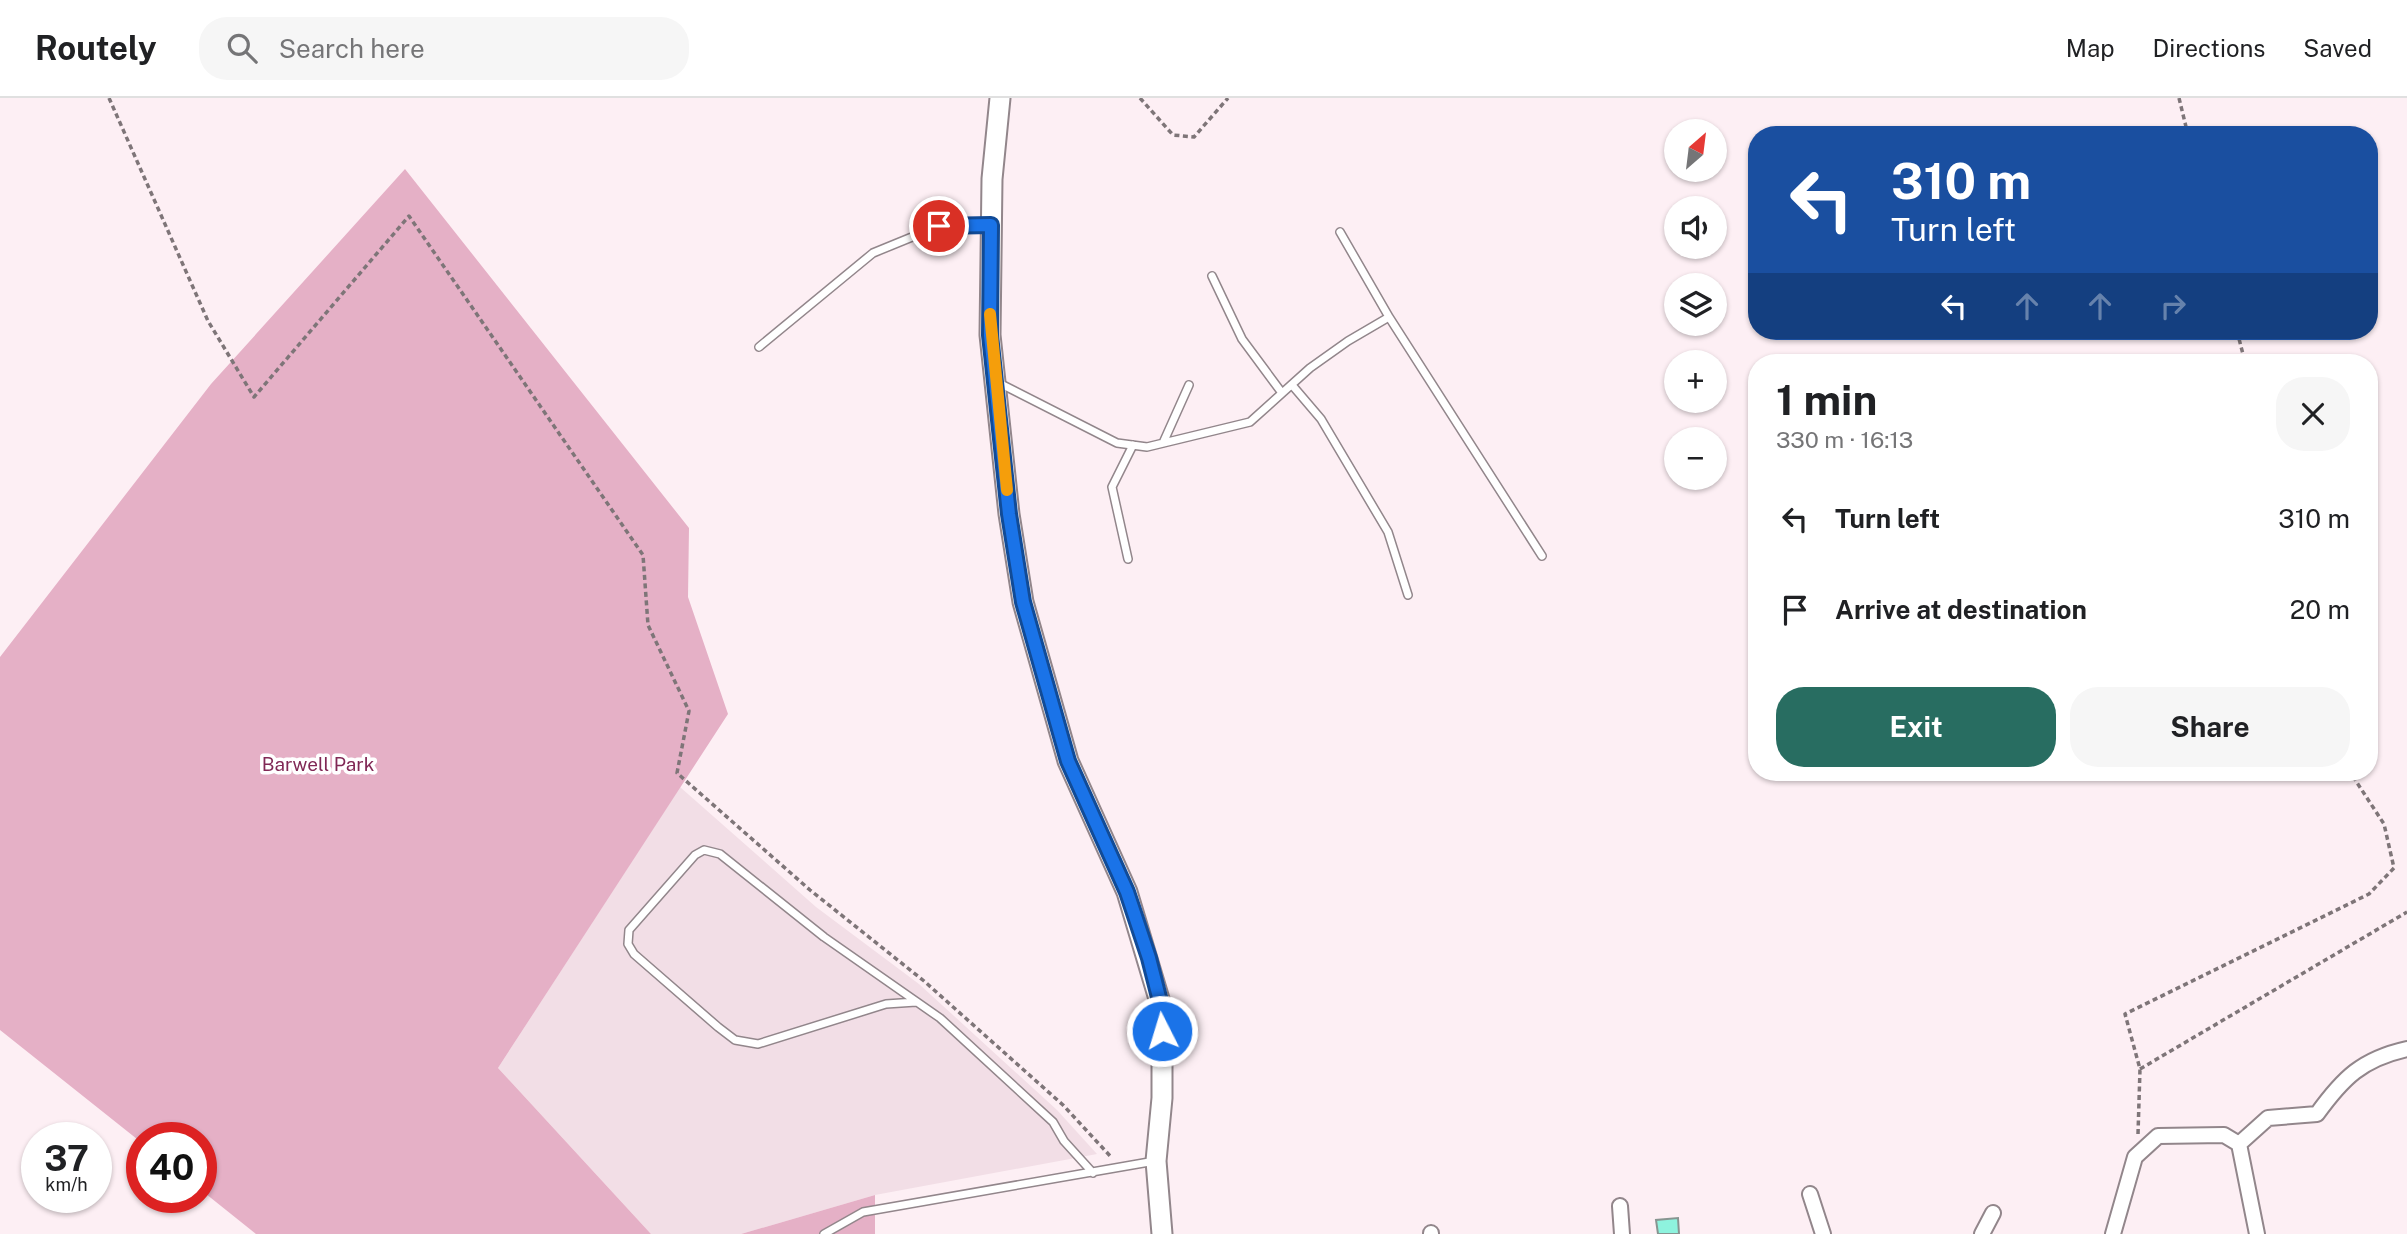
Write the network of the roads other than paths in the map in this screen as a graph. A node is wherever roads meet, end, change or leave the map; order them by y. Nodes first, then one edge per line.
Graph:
1 (1000, 98) edge
2 (991, 225) junction
3 (1340, 232) dead end
4 (1212, 276) dead end
5 (1389, 317) junction
6 (759, 347) dead end
7 (996, 382) junction
8 (1189, 385) dead end
9 (1292, 385) junction
10 (1282, 394) junction
11 (1163, 443) junction
12 (1133, 445) junction
13 (1542, 556) dead end
14 (1128, 559) dead end
15 (1408, 595) dead end
16 (916, 1002) junction
17 (2407, 1049) edge
18 (2239, 1144) junction
19 (1156, 1160) junction
20 (1093, 1173) junction
21 (1810, 1194) dead end
22 (1620, 1206) dead end
23 (1993, 1213) dead end
24 (824, 1234) edge
25 (1162, 1234) edge
26 (1622, 1234) edge
27 (1823, 1234) edge
28 (1982, 1234) edge
29 (2113, 1234) edge
30 (2257, 1234) edge

1 - 2 street
2 - 6 lane
2 - 7 street
3 - 5 lane
4 - 10 lane
5 - 9 lane
5 - 13 lane
7 - 12 lane
7 - 19 street
8 - 11 lane
9 - 10 lane
9 - 15 lane
10 - 11 lane
11 - 12 lane
12 - 14 lane
16 - 16 lane
16 - 20 lane
17 - 18 street
18 - 29 street
18 - 30 street
19 - 20 lane
19 - 25 street
20 - 24 lane
21 - 27 street
22 - 26 street
23 - 28 street

